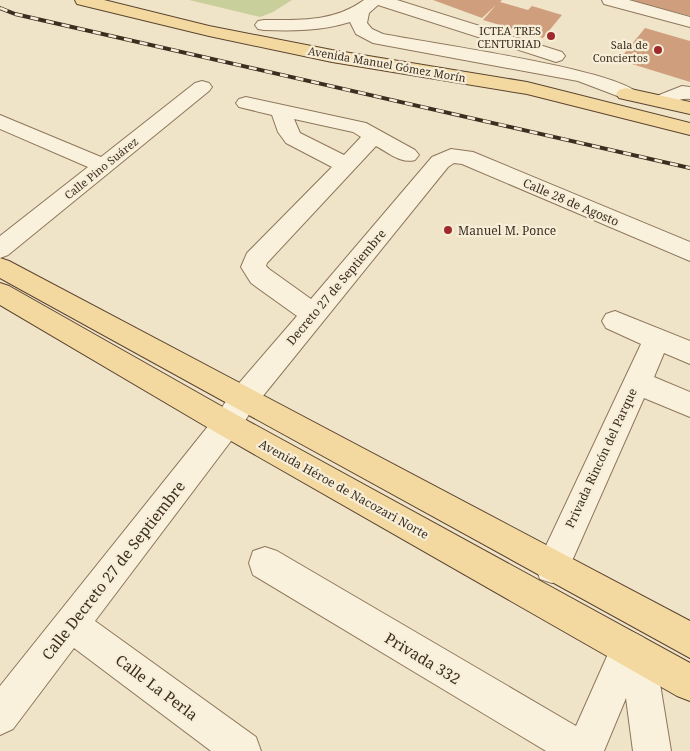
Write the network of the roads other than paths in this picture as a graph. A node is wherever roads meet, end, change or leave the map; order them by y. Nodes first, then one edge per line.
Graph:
1 (83, 0) edge
2 (155, 0) edge
3 (374, 0) edge
4 (380, 0) edge
5 (610, 0) edge
6 (173, 4) dead end
7 (414, 11) junction
8 (360, 13) junction
9 (237, 19) dead end
10 (448, 22) junction
11 (690, 22) edge
12 (264, 25) junction
13 (202, 87) dead end
14 (690, 93) edge
15 (628, 94) junction
16 (655, 100) junction
17 (246, 103) dead end
18 (690, 108) edge
19 (281, 110) junction
20 (0, 121) edge
21 (690, 129) edge
22 (375, 135) junction
23 (408, 155) dead end
24 (451, 156) joint
25 (346, 165) junction
26 (103, 166) junction
27 (686, 243) edge
28 (0, 249) edge
29 (0, 267) edge
30 (0, 293) edge
31 (313, 314) junction
32 (616, 321) dead end
33 (656, 339) junction
34 (690, 353) edge
35 (637, 382) junction
36 (690, 405) edge
37 (236, 411) junction
38 (265, 563) dead end
39 (552, 566) junction
40 (71, 624) junction
41 (690, 640) edge
42 (632, 651) junction
43 (690, 683) edge
44 (0, 716) edge
45 (242, 751) edge
46 (584, 751) edge
47 (652, 751) edge

1 - 21 main road, Avenida Manuel Gómez Morín
2 - 6 main road
3 - 8 street
4 - 7 street
5 - 11 street
7 - 10 street
7 - 10 street
8 - 12 street
8 - 15 street
9 - 12 main road, Avenida Manuel Gómez Morín
10 - 16 street
12 - 15 main road, Avenida Manuel Gómez Morín
13 - 26 street, Calle Pino Suárez
14 - 16 street
15 - 16 main road, Avenida Manuel Gómez Morín
16 - 18 main road, Avenida Manuel Gómez Morín
17 - 19 street
19 - 22 street
19 - 25 street
20 - 26 street
22 - 23 street
22 - 25 street
24 - 27 street, Calle 28 de Agosto
24 - 31 street, Decreto 27 de Septiembre
25 - 31 street
26 - 28 street, Calle Pino Suárez
29 - 37 main road, Avenida Héroe de Nacozari Norte
30 - 37 main road, Avenida Héroe de Nacozari Norte
31 - 37 street, Decreto 27 de Septiembre
32 - 33 street
33 - 34 street
33 - 35 street, Privada Rincón del Parque
35 - 36 street, Privada Rincón del Parque
35 - 39 street, Privada Rincón del Parque
37 - 39 main road, Avenida Héroe de Nacozari Norte
37 - 40 street, Calle Decreto 27 de Septiembre
37 - 42 main road, Avenida Héroe de Nacozari Norte
38 - 46 street, Privada 332
39 - 41 main road, Avenida Héroe de Nacozari Norte
40 - 44 street, Calle Decreto 27 de Septiembre
40 - 45 street, Calle La Perla
42 - 43 main road, Avenida Héroe de Nacozari Norte
42 - 46 street
42 - 47 street

